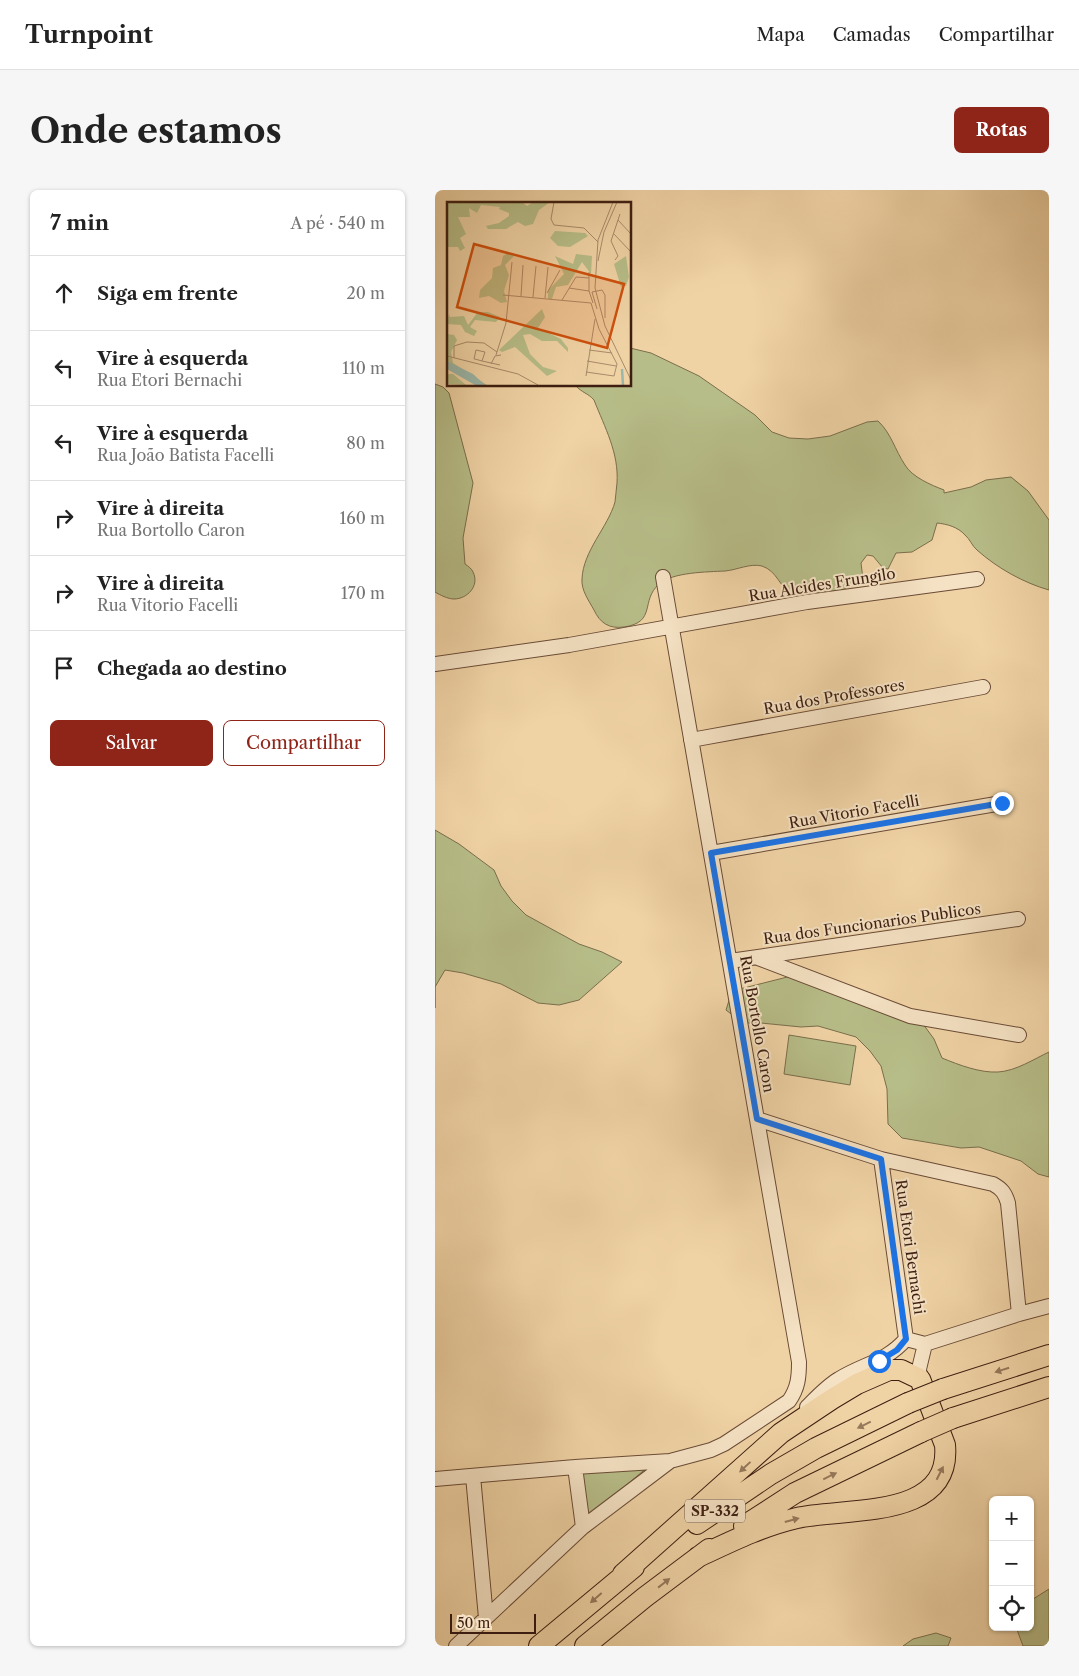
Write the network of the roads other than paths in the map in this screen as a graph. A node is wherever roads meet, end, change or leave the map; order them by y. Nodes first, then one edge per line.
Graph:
1 (663, 577) dead end
2 (977, 579) dead end
3 (671, 626) junction
4 (435, 664) edge
5 (983, 687) dead end
6 (691, 740) junction
7 (1002, 803) dead end
8 (711, 853) junction
9 (1018, 919) dead end
10 (757, 957) junction
11 (730, 961) junction
12 (1019, 1035) dead end
13 (757, 1119) junction
14 (881, 1159) junction
15 (1049, 1306) edge
16 (1019, 1314) junction
17 (906, 1339) junction
18 (925, 1344) junction
19 (1049, 1355) edge
20 (920, 1379) junction
21 (1049, 1387) edge
22 (781, 1434) junction
23 (670, 1461) junction
24 (575, 1467) junction
25 (473, 1476) junction
26 (435, 1479) edge
27 (583, 1527) junction
28 (698, 1557) junction
29 (623, 1574) junction
30 (486, 1618) junction
31 (456, 1646) edge
32 (539, 1646) edge
33 (585, 1646) edge

1 - 3 street, Rua Bortollo Caron
2 - 3 street, Rua Alcides Frungilo
3 - 4 street, Rua Alcides Frungilo
3 - 6 street, Rua Bortollo Caron
5 - 6 street, Rua dos Professores
6 - 8 street, Rua Bortollo Caron
7 - 8 street, Rua Vitorio Facelli
8 - 11 street, Rua Bortollo Caron
9 - 10 street, Rua dos Funcionarios Publicos
10 - 11 street, Rua dos Funcionarios Publicos
10 - 12 street
11 - 13 street, Rua Bortollo Caron
13 - 14 street
13 - 23 street, Rua Bortollo Caron
14 - 16 street
14 - 17 street, Rua Etori Bernachi
15 - 16 street
16 - 18 street
17 - 18 street
17 - 22 street
18 - 20 street
19 -> 29 highway, SP-332, bridge
20 - 22 highway
28 -> 20 highway
28 -> 21 highway, SP-332, bridge
22 -> 29 highway
23 - 24 street
23 - 27 street
24 - 25 street
24 - 27 street
25 - 26 street
25 - 30 street
27 - 30 street
33 -> 28 highway, SP-332
29 -> 32 highway, SP-332
30 - 31 street

